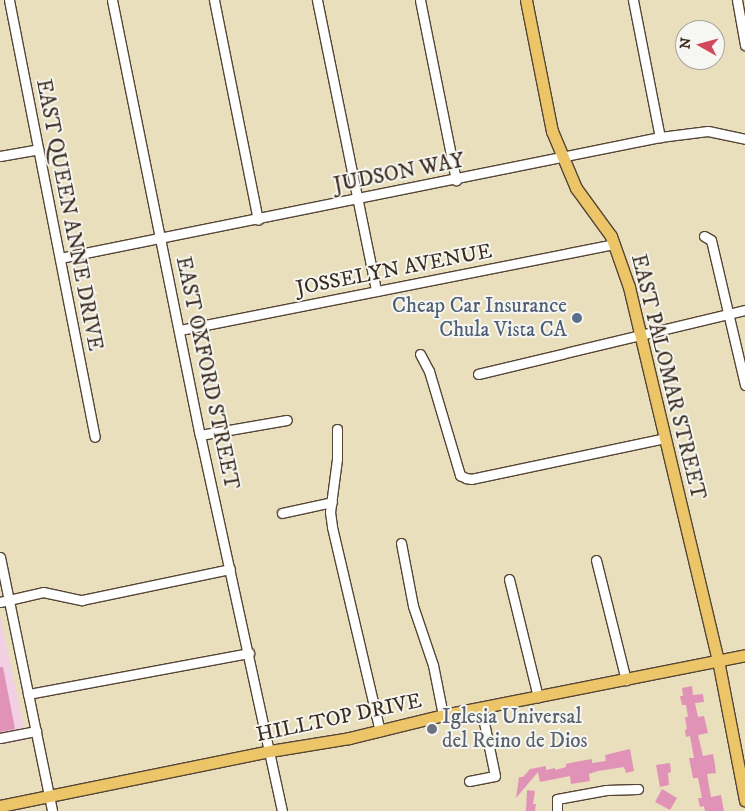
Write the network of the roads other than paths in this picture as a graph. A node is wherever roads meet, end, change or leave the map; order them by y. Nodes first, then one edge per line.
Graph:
1 (9, 0) edge
2 (112, 0) edge
3 (214, 0) edge
4 (317, 0) edge
5 (420, 0) edge
6 (526, 0) edge
7 (633, 0) edge
8 (737, 0) edge
9 (745, 45) edge
10 (660, 137) junction
11 (745, 139) edge
12 (38, 149) junction
13 (0, 156) edge
14 (562, 158) junction
15 (456, 180) junction
16 (358, 200) junction
17 (258, 220) junction
18 (704, 236) dead end
19 (161, 238) junction
20 (614, 244) junction
21 (60, 258) junction
22 (376, 292) junction
23 (745, 310) edge
24 (728, 314) junction
25 (180, 330) junction
26 (641, 334) junction
27 (420, 354) dead end
28 (478, 374) dead end
29 (745, 385) edge
30 (287, 420) dead end
31 (337, 429) dead end
32 (200, 435) junction
33 (95, 437) dead end
34 (665, 438) junction
35 (332, 502) junction
36 (282, 513) dead end
37 (401, 543) dead end
38 (0, 557) edge
39 (596, 560) dead end
40 (230, 569) junction
41 (509, 579) dead end
42 (4, 602) edge
43 (249, 653) junction
44 (745, 654) edge
45 (718, 660) junction
46 (626, 680) junction
47 (28, 694) junction
48 (538, 697) junction
49 (481, 708) junction
50 (443, 716) junction
51 (36, 731) junction
52 (380, 731) junction
53 (0, 738) edge
54 (270, 752) junction
55 (469, 781) dead end
56 (638, 789) dead end
57 (49, 796) junction
58 (745, 800) edge
59 (0, 806) edge
60 (52, 811) edge
61 (282, 811) edge
62 (557, 811) edge

1 - 12 street, EAST QUEEN ANNE DRIVE
2 - 19 street, EAST OXFORD STREET
3 - 17 street
4 - 16 street
5 - 15 street
6 - 14 main road, EAST PALOMAR STREET
7 - 10 street
8 - 9 street
10 - 11 street, JUDSON WAY
10 - 14 street, JUDSON WAY
12 - 13 street
12 - 21 street, EAST QUEEN ANNE DRIVE
14 - 15 street, JUDSON WAY
14 - 20 main road, EAST PALOMAR STREET
15 - 16 street, JUDSON WAY
16 - 17 street, JUDSON WAY
16 - 22 street
17 - 19 street, JUDSON WAY
18 - 24 street
19 - 21 street, JUDSON WAY
19 - 25 street, EAST OXFORD STREET
20 - 22 street, JOSSELYN AVENUE
20 - 26 main road, EAST PALOMAR STREET
21 - 33 street, EAST QUEEN ANNE DRIVE
22 - 25 street, JOSSELYN AVENUE
23 - 24 street
24 - 26 street
24 - 29 street
25 - 32 street, EAST OXFORD STREET
26 - 28 street
26 - 34 main road, EAST PALOMAR STREET
27 - 34 street
30 - 32 street
31 - 35 street
32 - 40 street, EAST OXFORD STREET
34 - 45 main road, EAST PALOMAR STREET
35 - 36 street
35 - 52 street
37 - 50 street
38 - 42 street
39 - 46 street
40 - 42 street
40 - 43 street, EAST OXFORD STREET
41 - 48 street
42 - 47 street
43 - 47 street
43 - 54 street, EAST OXFORD STREET
44 - 45 main road, HILLTOP DRIVE
45 - 46 main road, HILLTOP DRIVE
45 - 58 main road, EAST PALOMAR STREET
46 - 48 main road, HILLTOP DRIVE
47 - 51 street
48 - 49 main road, HILLTOP DRIVE
49 - 50 main road, HILLTOP DRIVE
49 - 55 street
50 - 52 main road, HILLTOP DRIVE
51 - 53 street
51 - 57 street
52 - 54 main road, HILLTOP DRIVE
54 - 57 main road, HILLTOP DRIVE
54 - 61 street, EAST OXFORD STREET
56 - 62 street
57 - 59 main road, HILLTOP DRIVE
57 - 60 street

